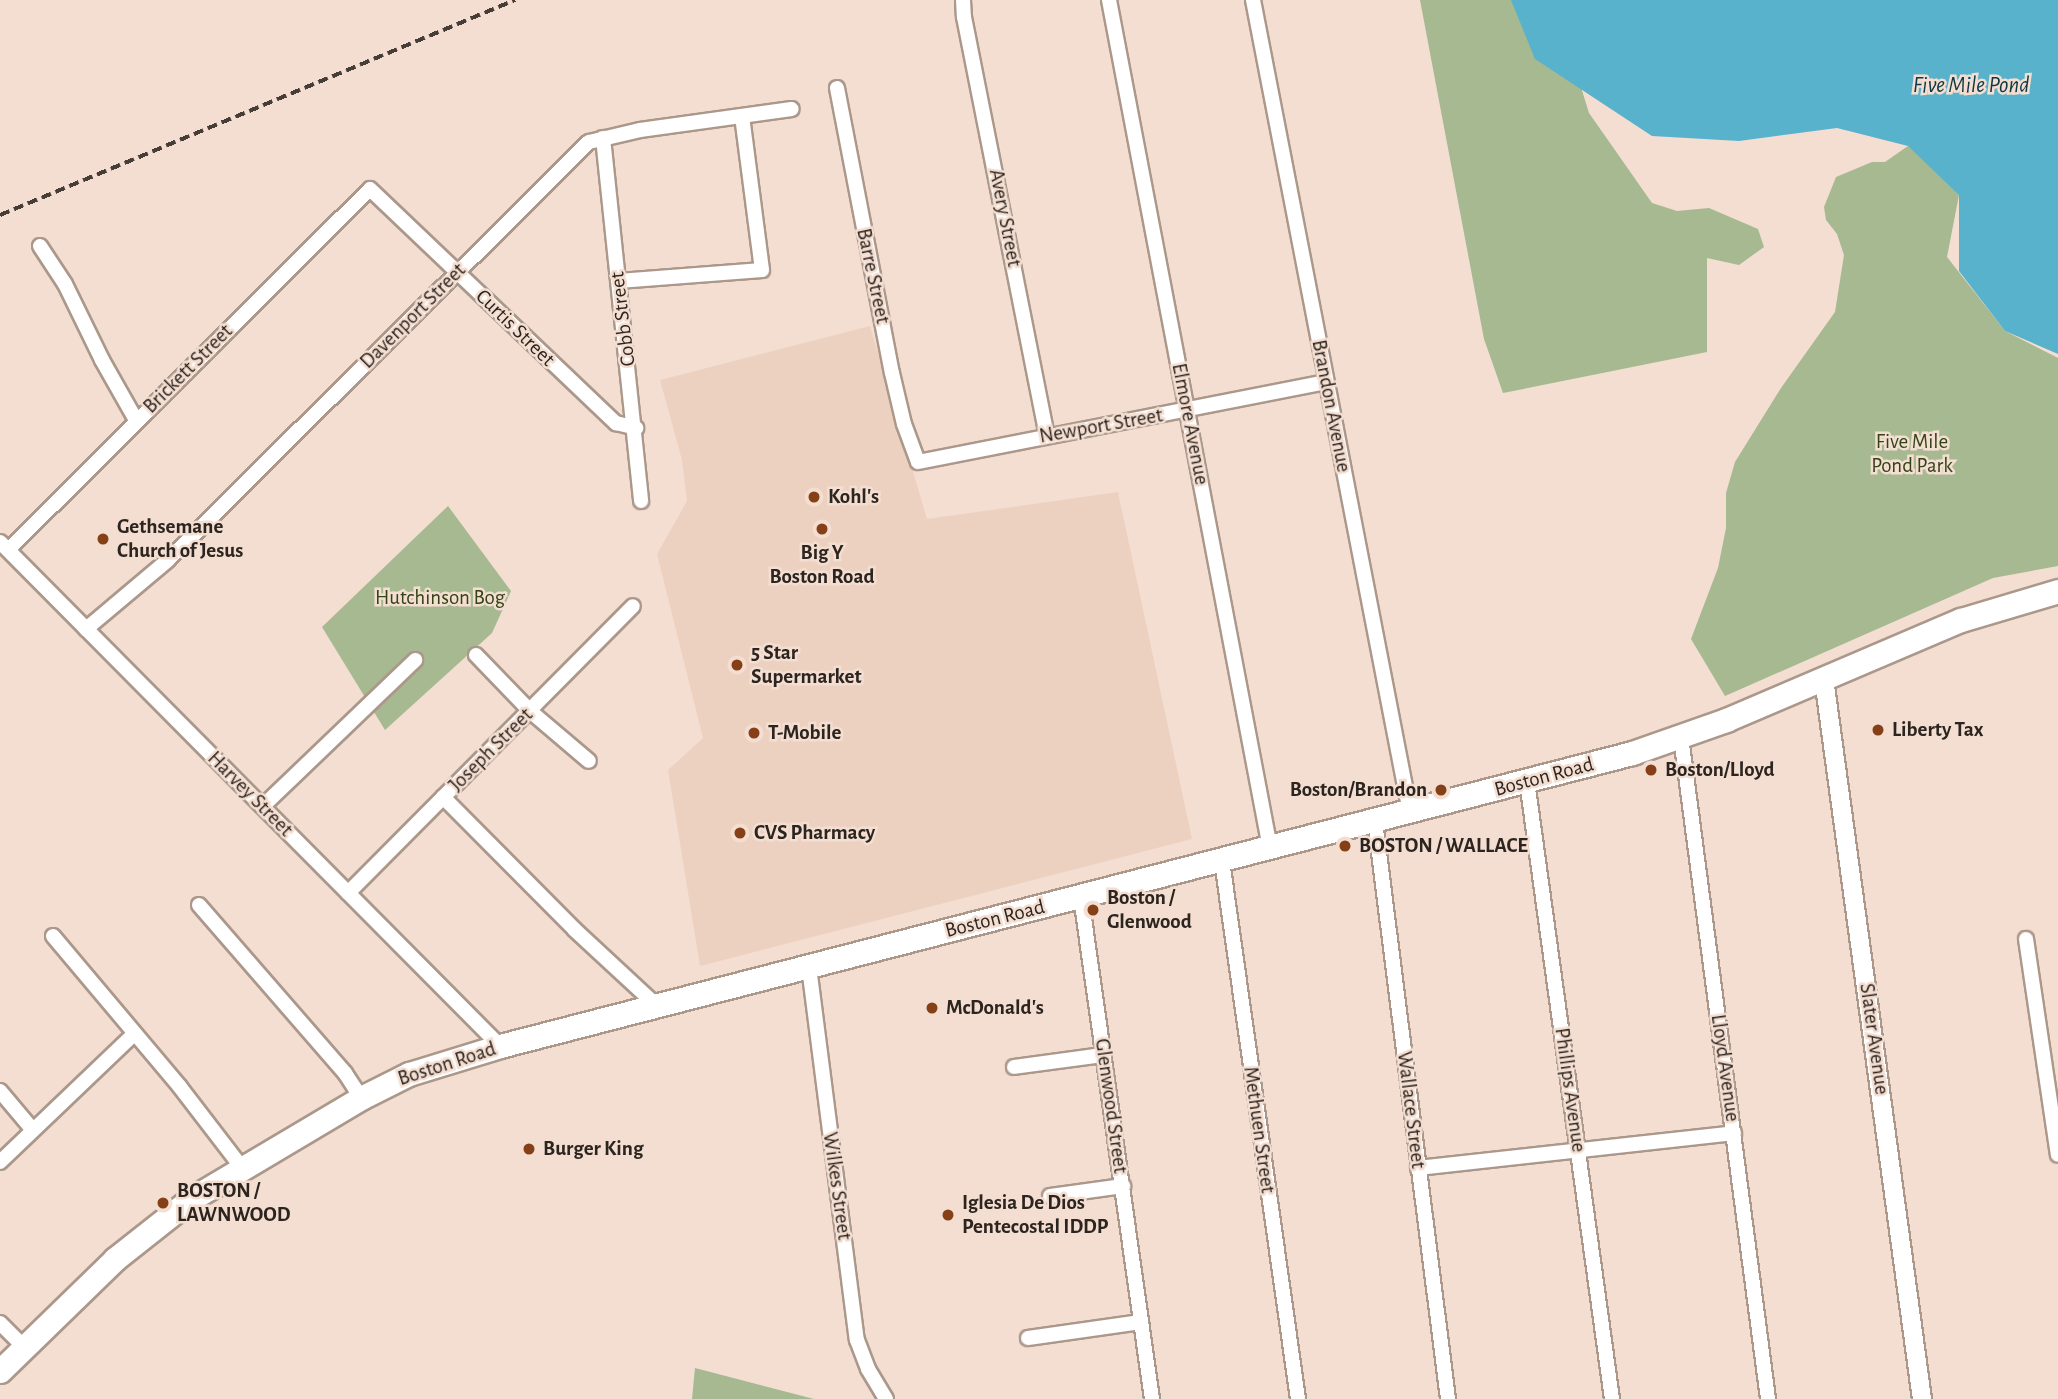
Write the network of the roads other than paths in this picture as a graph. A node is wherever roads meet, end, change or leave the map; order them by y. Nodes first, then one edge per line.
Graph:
1 (963, 0) edge
2 (1109, 0) edge
3 (1253, 0) edge
4 (837, 88) dead end
5 (792, 109) dead end
6 (742, 116) junction
7 (603, 138) junction
8 (369, 190) joint
9 (40, 246) dead end
10 (457, 271) junction
11 (619, 281) junction
12 (1326, 382) junction
13 (1188, 410) junction
14 (136, 420) junction
15 (636, 428) junction
16 (1047, 435) junction
17 (918, 461) joint
18 (641, 501) dead end
19 (4, 546) edge
20 (2058, 591) edge
21 (633, 606) dead end
22 (86, 629) junction
23 (475, 655) dead end
24 (415, 660) dead end
25 (1824, 680) junction
26 (530, 711) junction
27 (1681, 737) junction
28 (589, 761) dead end
29 (1527, 781) junction
30 (443, 797) junction
31 (263, 806) junction
32 (1410, 812) junction
33 (1375, 821) junction
34 (1270, 848) junction
35 (1222, 861) junction
36 (348, 893) junction
37 (1081, 897) junction
38 (198, 905) dead end
39 (52, 936) dead end
40 (2026, 939) dead end
41 (809, 967) junction
42 (657, 1006) junction
43 (134, 1034) junction
44 (500, 1046) junction
45 (1103, 1055) junction
46 (1014, 1067) dead end
47 (0, 1091) edge
48 (361, 1098) junction
49 (32, 1129) junction
50 (1734, 1133) junction
51 (1579, 1148) junction
52 (2058, 1156) edge
53 (0, 1162) edge
54 (1418, 1168) junction
55 (243, 1169) junction
56 (1123, 1186) junction
57 (1050, 1196) dead end
58 (1140, 1322) junction
59 (0, 1323) edge
60 (1028, 1338) dead end
61 (24, 1347) junction
62 (0, 1371) edge
63 (886, 1399) edge
64 (1152, 1399) edge
65 (1297, 1399) edge
66 (1448, 1399) edge
67 (1612, 1399) edge
68 (1768, 1399) edge
69 (1922, 1399) edge

1 - 16 street, Avery Street
2 - 13 street, Elmore Avenue
3 - 12 street, Brandon Avenue
4 - 17 street, Barre Street
5 - 6 street, Davenport Street
6 - 7 street, Davenport Street
6 - 11 street
7 - 10 street, Davenport Street
7 - 11 street, Cobb Street
8 - 10 street, Curtis Street
8 - 14 street, Brickett Street
9 - 14 street
10 - 15 street, Curtis Street
10 - 22 street, Davenport Street
11 - 15 street, Cobb Street
12 - 13 street, Newport Street
12 - 32 street, Brandon Avenue
13 - 16 street, Newport Street
13 - 34 street, Elmore Avenue
14 - 19 street, Brickett Street
15 - 18 street, Cobb Street
16 - 17 street, Newport Street
19 - 22 street, Harvey Street
20 - 25 main road, Boston Road
21 - 26 street, Joseph Street
22 - 31 street, Harvey Street
23 - 26 street
24 - 31 street
25 - 27 main road, Boston Road
25 - 69 street, Slater Avenue
26 - 28 street
26 - 30 street, Joseph Street
27 - 29 main road, Boston Road
27 - 50 street, Lloyd Avenue
29 - 32 main road, Boston Road
29 - 51 street, Phillips Avenue
30 - 36 street, Joseph Street
30 - 42 street
31 - 36 street, Harvey Street
32 - 33 main road, Boston Road
33 - 34 main road, Boston Road
33 - 54 street, Wallace Street
34 - 35 main road, Boston Road
35 - 37 main road, Boston Road
35 - 65 street, Methuen Street
36 - 44 street, Harvey Street
37 - 41 main road, Boston Road
37 - 45 street, Glenwood Street
38 - 48 street
39 - 43 street
40 - 52 street
41 - 42 main road, Boston Road
41 - 63 street, Wilkes Street
42 - 44 main road, Boston Road
43 - 49 street
43 - 55 street
44 - 48 main road, Boston Road
45 - 46 street
45 - 56 street, Glenwood Street
47 - 49 street
48 - 55 main road, Boston Road
49 - 53 street
50 - 51 street
50 - 68 street, Lloyd Avenue
51 - 54 street
51 - 67 street, Phillips Avenue
54 - 66 street, Wallace Street
55 - 61 main road, Boston Road
56 - 57 street
56 - 58 street, Glenwood Street
58 - 60 street
58 - 64 street, Glenwood Street
59 - 61 street
61 - 62 main road, Boston Road

